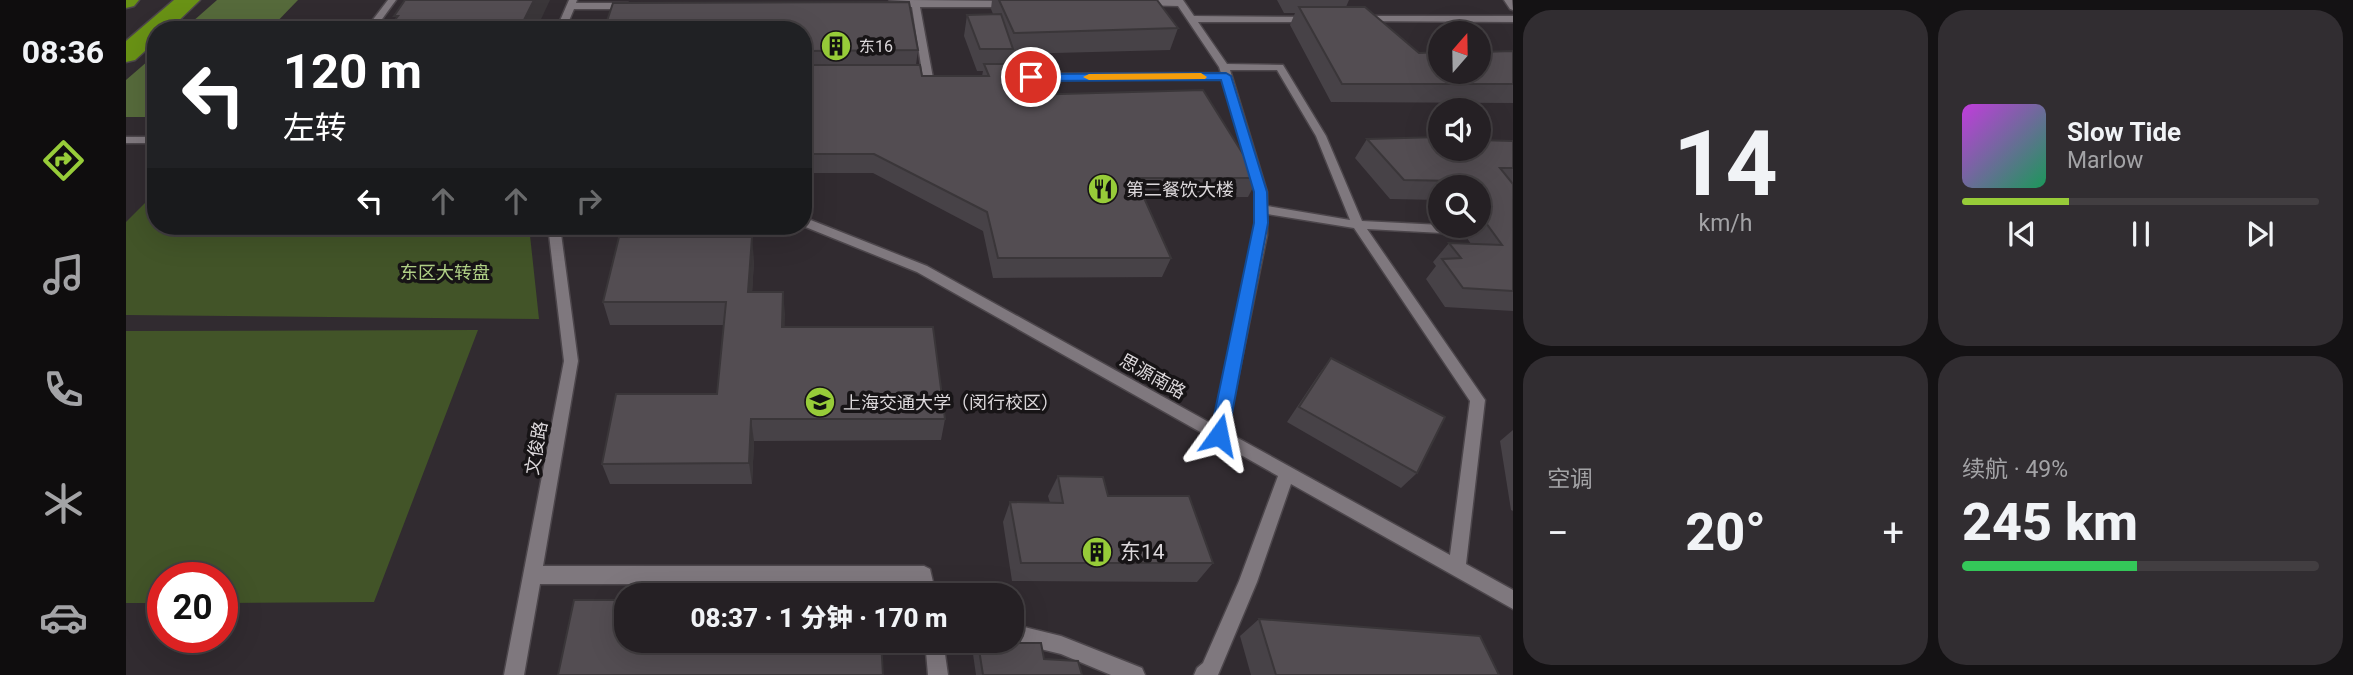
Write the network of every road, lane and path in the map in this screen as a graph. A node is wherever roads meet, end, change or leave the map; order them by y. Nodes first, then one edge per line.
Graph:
1 (158, 0) edge
2 (188, 0) edge
3 (392, 0) edge
4 (1508, 0) edge
5 (1180, 1) edge
6 (916, 2) edge
7 (572, 3) edge
8 (1126, 3) edge
9 (1028, 4) edge
10 (880, 5) edge
11 (645, 6) edge
12 (1513, 7) edge
13 (1192, 19) junction
14 (1325, 19) edge
15 (1352, 19) edge
16 (1513, 19) edge
17 (164, 21) edge
18 (376, 21) edge
19 (564, 21) edge
20 (126, 25) edge
21 (147, 36) edge
22 (126, 54) edge
23 (1225, 72) junction
24 (914, 78) edge
25 (928, 78) junction
26 (942, 78) edge
27 (996, 78) edge
28 (126, 140) edge
29 (147, 140) edge
30 (1261, 209) junction
31 (812, 225) edge
32 (1358, 225) junction
33 (1428, 228) edge
34 (555, 235) edge
35 (1219, 435) junction
36 (1287, 473) junction
37 (1457, 569) junction
38 (533, 575) junction
39 (925, 583) edge
40 (1513, 600) edge
41 (1024, 636) edge
42 (935, 653) edge
43 (514, 675) edge
44 (938, 675) edge
45 (1135, 675) edge
46 (1205, 675) edge

1 - 20 highway
2 - 17 highway
3 - 18 lane
4 - 12 lane
5 - 8 lane
5 - 13 lane
6 - 9 lane
6 - 10 lane
6 - 25 lane
7 - 11 lane
7 - 19 lane
13 - 14 lane
13 - 23 lane
15 - 16 lane
21 - 22 highway
23 - 27 lane
23 - 30 lane
23 - 32 lane
24 - 25 lane
25 - 26 lane
28 - 29 lane
30 - 32 lane
30 - 35 lane
31 - 35 lane, 思源南路
32 - 33 lane
32 - 37 lane
34 - 38 lane, 文俊路
35 - 36 lane, 思源南路
36 - 37 lane, 思源南路
36 - 46 lane
37 - 40 lane, 思源南路
38 - 39 lane
38 - 43 lane, 文俊路
41 - 45 lane
42 - 44 lane

